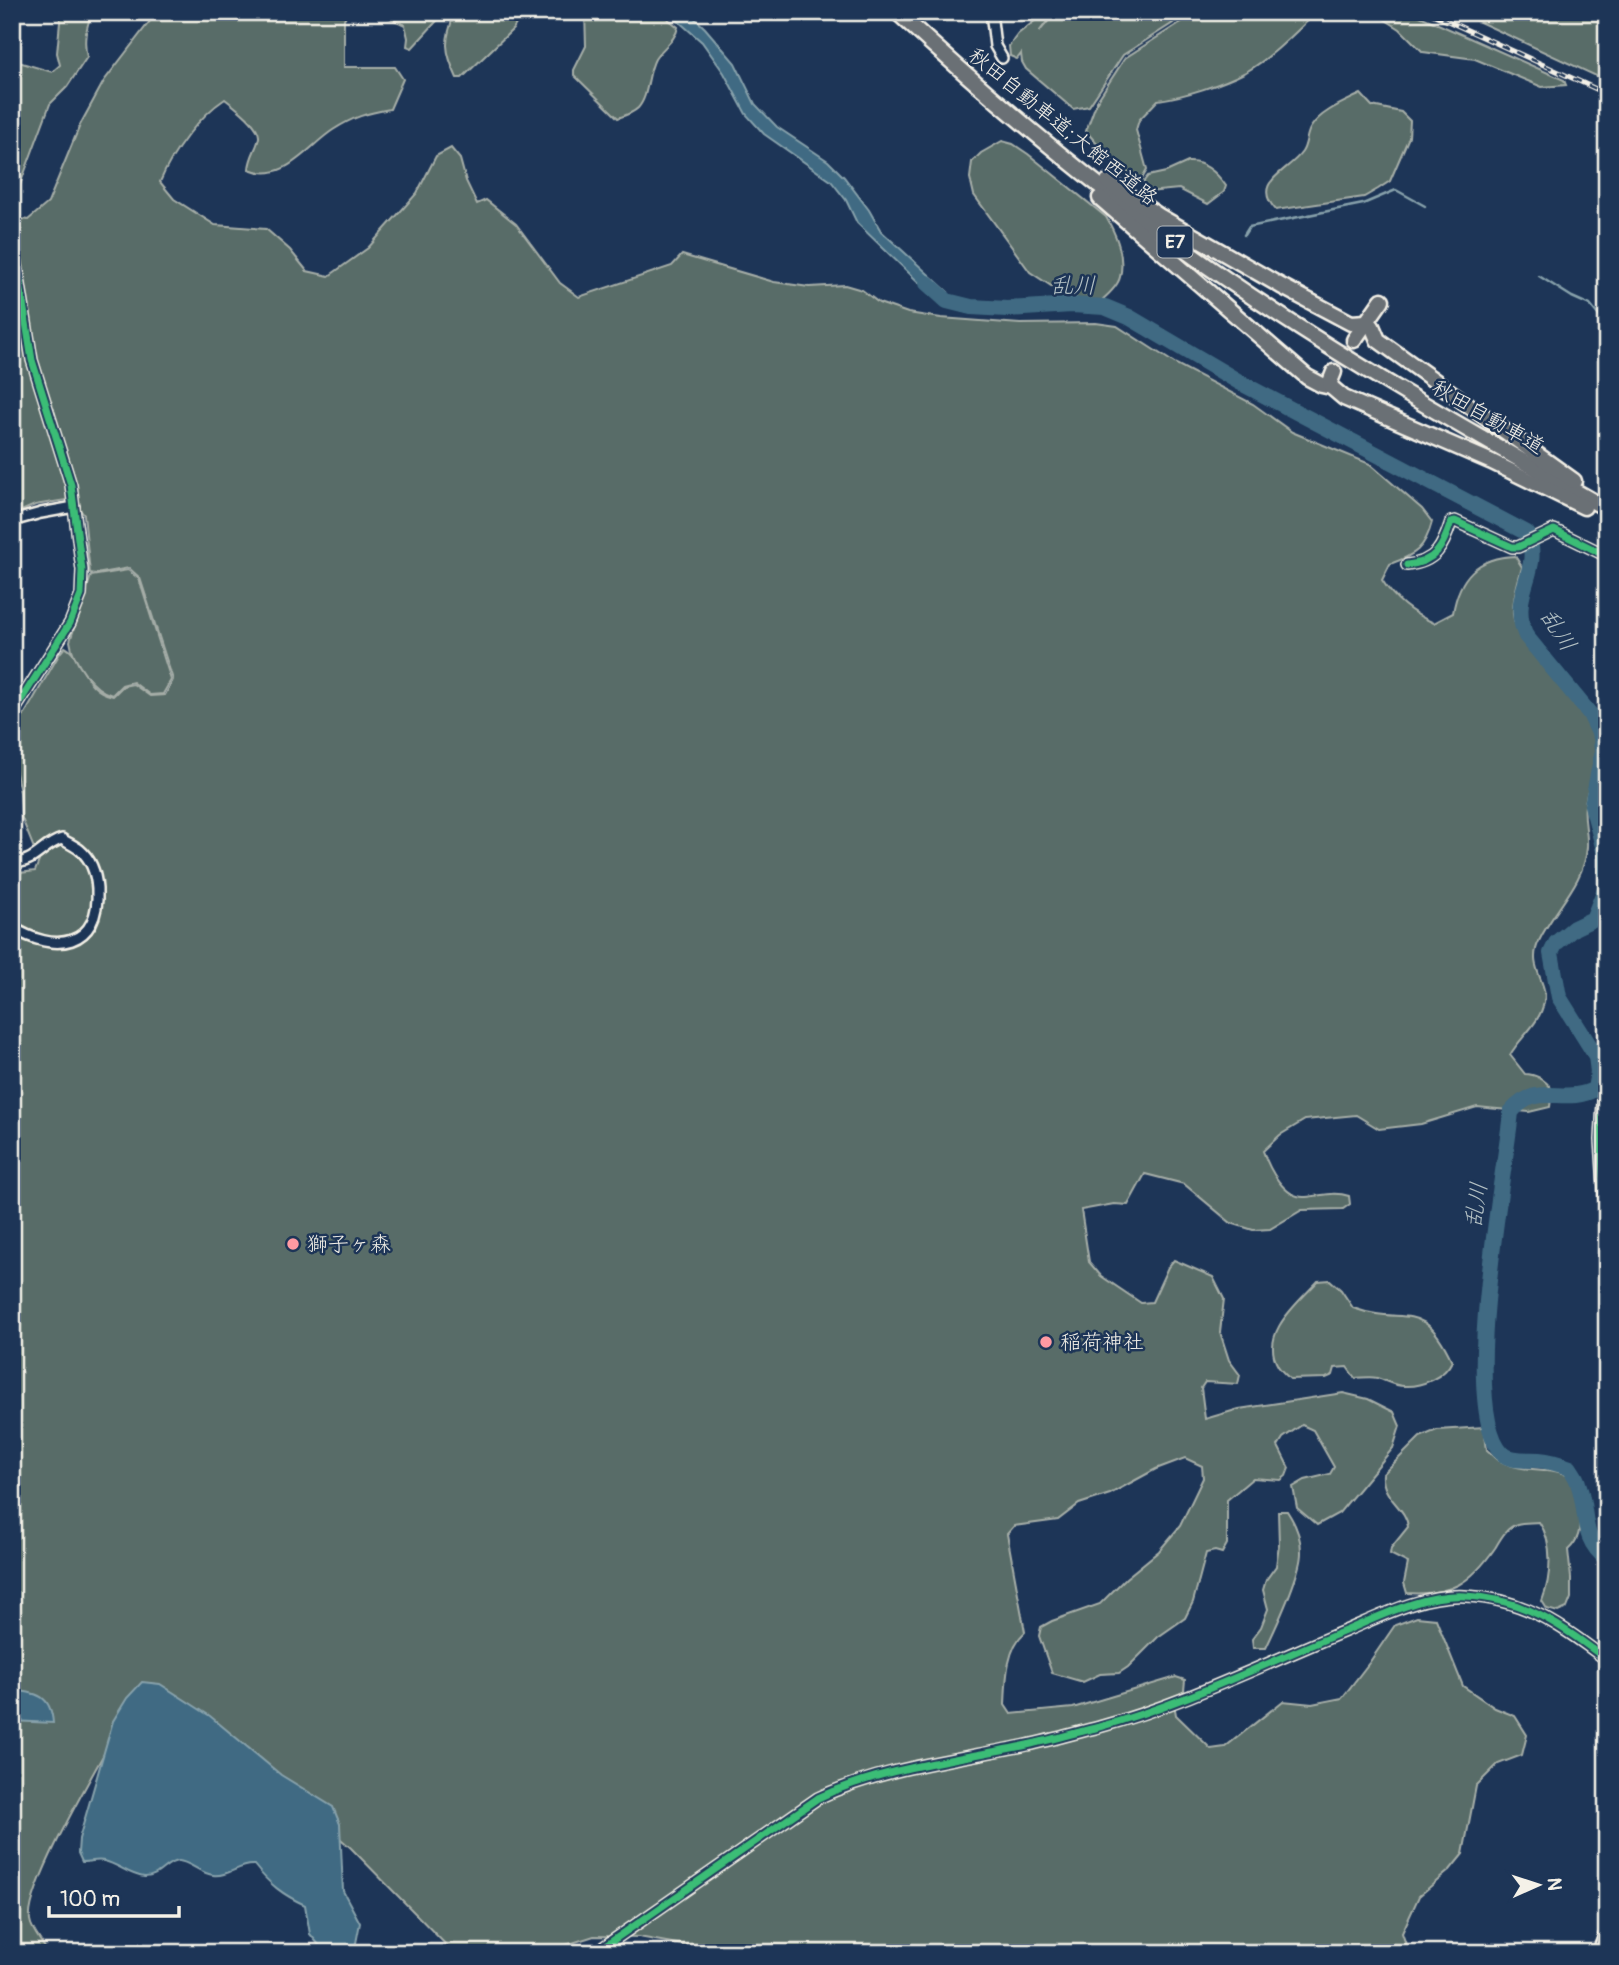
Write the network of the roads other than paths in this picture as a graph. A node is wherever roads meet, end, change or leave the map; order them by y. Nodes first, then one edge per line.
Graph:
1 (897, 12) edge
2 (991, 12) edge
3 (1002, 58) dead end
4 (1009, 114) junction
5 (12, 234) edge
6 (1384, 302) dead end
7 (1370, 324) junction
8 (1358, 342) tunnel mouth
9 (1349, 359) joint
10 (1607, 503) edge
11 (74, 507) junction
12 (1607, 509) edge
13 (1607, 518) edge
14 (12, 521) edge
15 (1607, 556) edge
16 (1407, 565) dead end
17 (12, 714) edge
18 (12, 863) edge
19 (12, 927) edge
20 (1607, 1069) edge
21 (1607, 1233) edge
22 (1607, 1660) edge
23 (1607, 1928) edge
24 (595, 1953) edge
25 (1597, 1953) edge

1 - 4 highway, 秋田自動車道;大館西道路 / E7
2 - 3 street
4 - 7 highway
4 - 9 highway, 秋田自動車道;大館西道路 / E7
4 - 13 highway
5 - 11 street
6 - 7 highway
7 - 8 highway
7 - 10 highway
9 - 12 highway, 秋田自動車道 / E7
11 - 14 street
11 - 17 street
15 - 16 street
18 - 19 street
20 - 21 street
22 - 24 street
23 - 25 street

